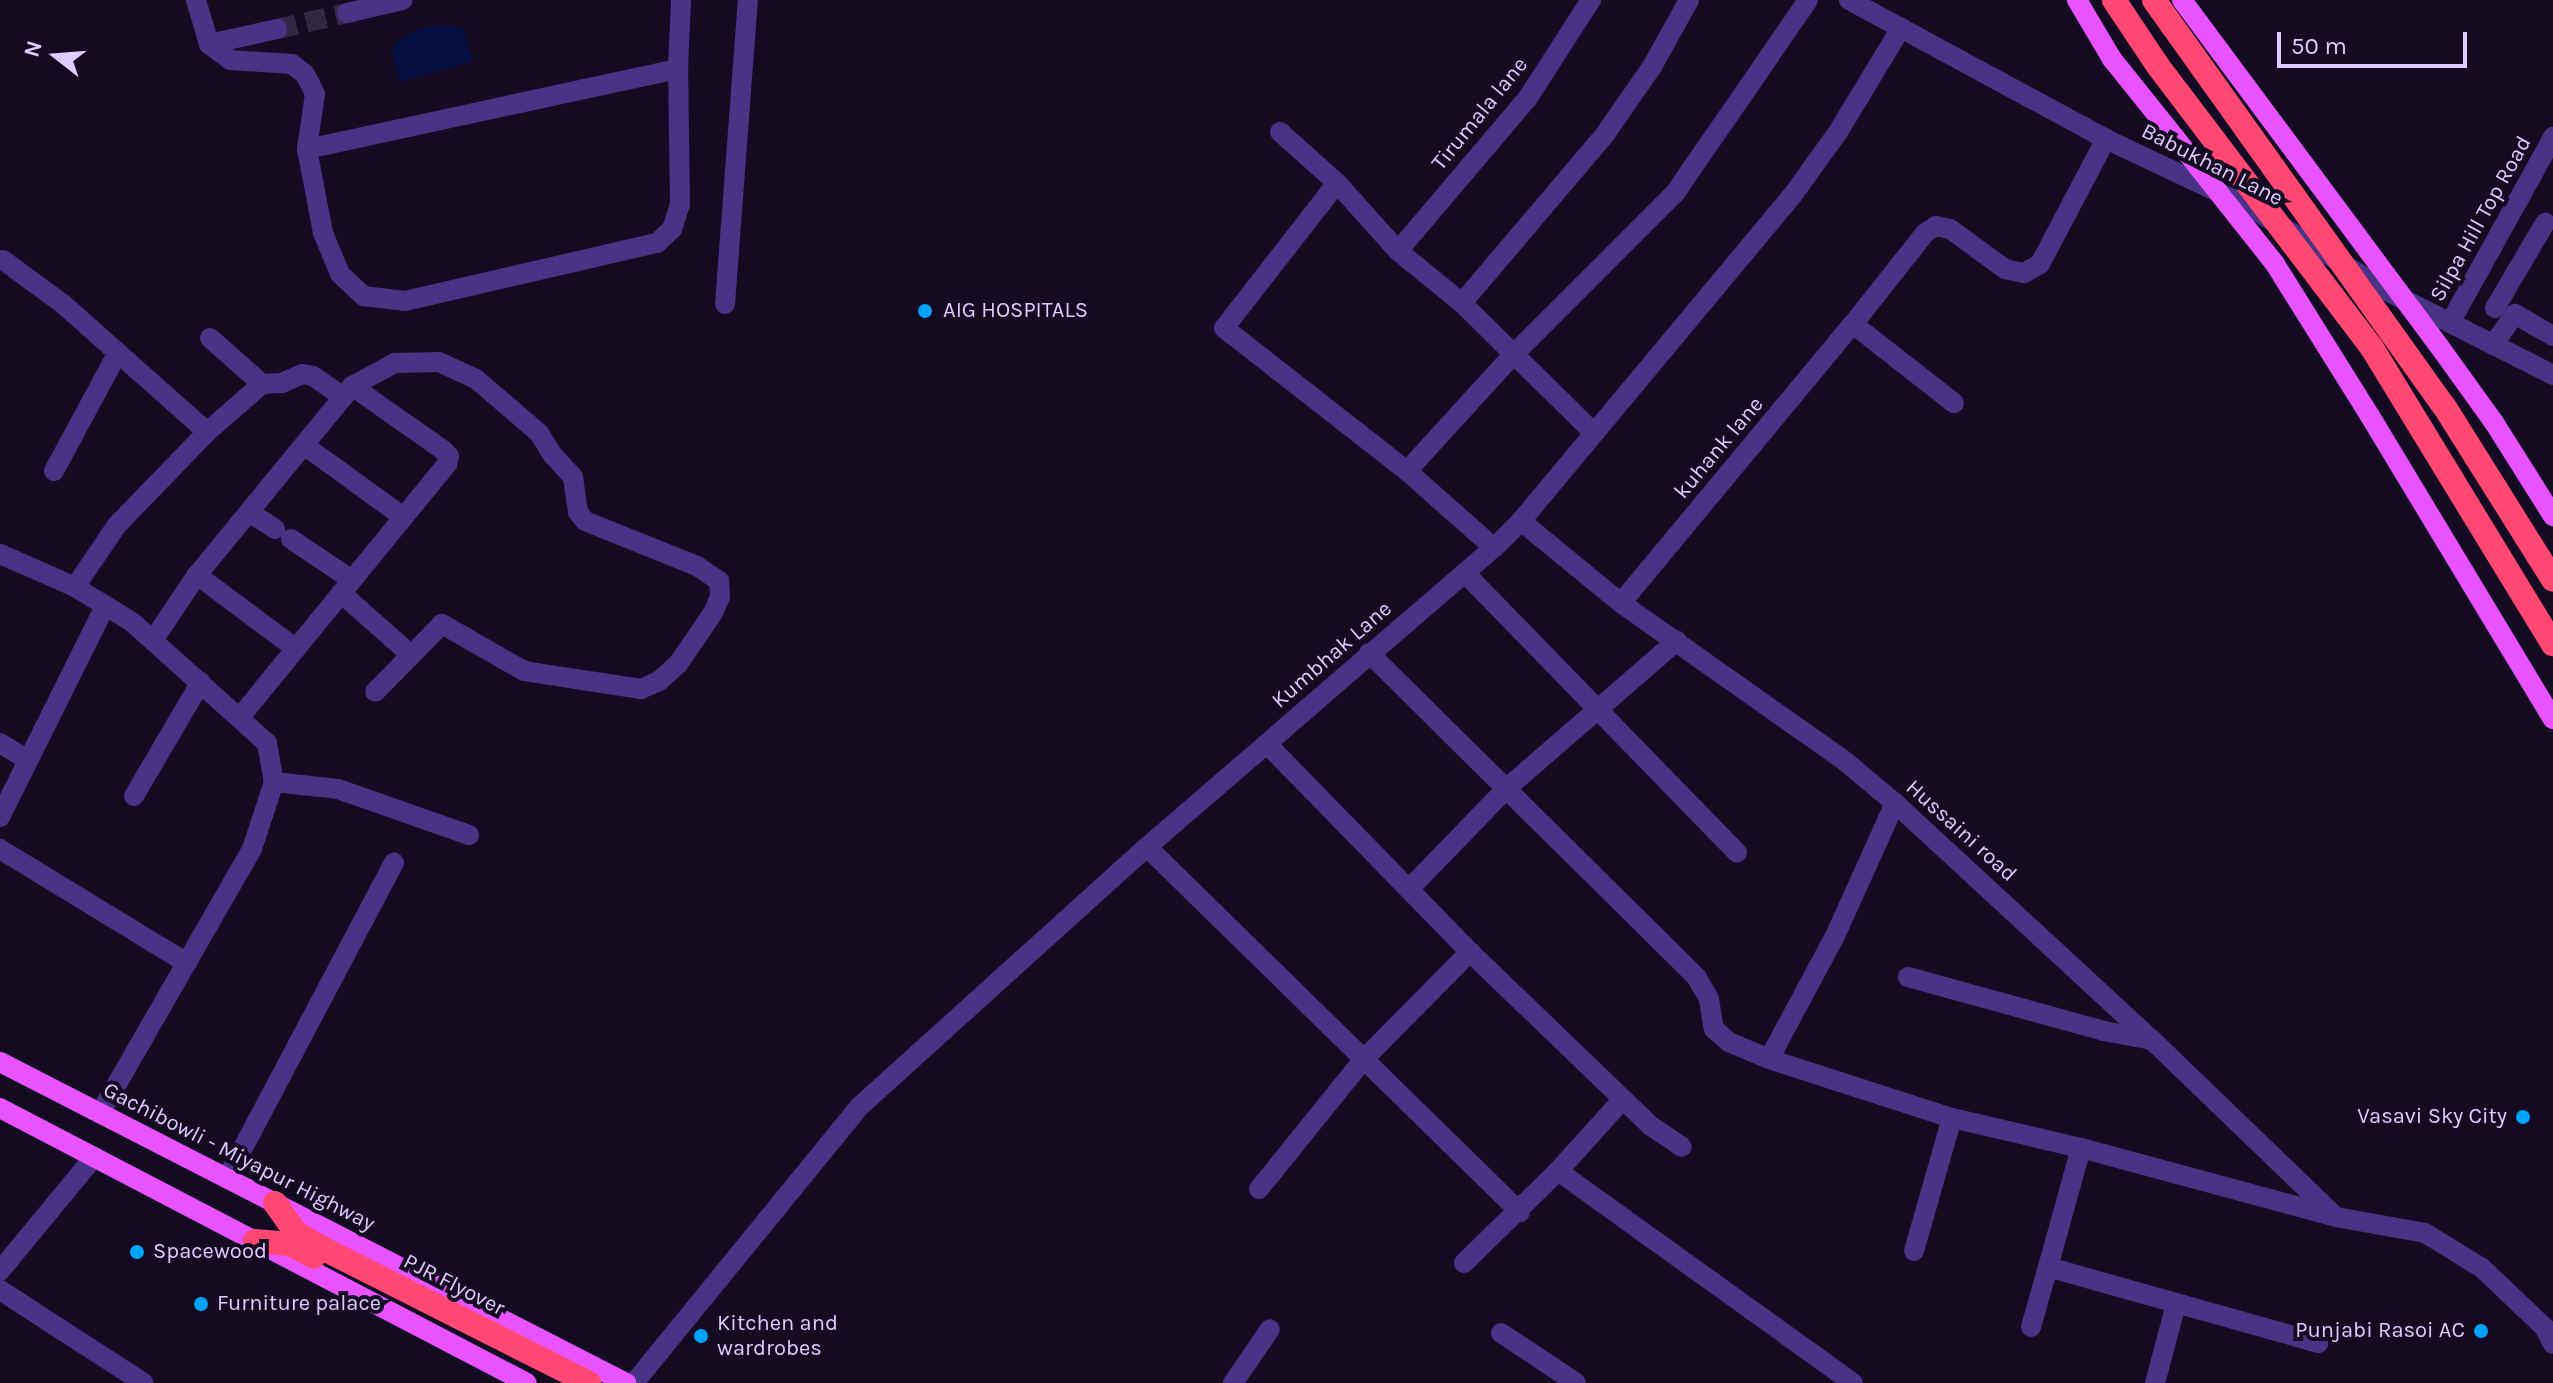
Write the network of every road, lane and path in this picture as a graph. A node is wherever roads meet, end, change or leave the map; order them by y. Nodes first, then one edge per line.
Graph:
1 (196, 0) edge
2 (403, 0) edge
3 (681, 0) edge
4 (748, 0) edge
5 (1591, 0) edge
6 (1689, 0) edge
7 (1808, 0) edge
8 (1849, 0) edge
9 (2077, 0) edge
10 (2114, 0) edge
11 (2154, 0) edge
12 (2182, 0) edge
13 (347, 13) tunnel mouth
14 (1901, 28) junction
15 (277, 29) tunnel mouth
16 (209, 44) junction
17 (678, 69) junction
18 (1280, 132) dead end
19 (2553, 137) edge
20 (2106, 139) junction
21 (307, 149) junction
22 (1337, 183) junction
23 (2515, 206) junction
24 (2549, 225) edge
25 (1398, 251) junction
26 (3, 260) dead end
27 (1462, 303) junction
28 (725, 304) dead end
29 (2495, 308) dead end
30 (2450, 323) junction
31 (1853, 324) junction
32 (2553, 336) edge
33 (210, 338) dead end
34 (2493, 345) junction
35 (117, 354) junction
36 (1512, 356) junction
37 (2553, 375) edge
38 (262, 384) junction
39 (347, 392) junction
40 (1954, 403) dead end
41 (207, 432) junction
42 (1594, 433) junction
43 (304, 445) junction
44 (54, 471) dead end
45 (1407, 471) junction
46 (249, 512) junction
47 (2553, 516) edge
48 (403, 517) junction
49 (1521, 521) junction
50 (1494, 548) junction
51 (0, 554) edge
52 (1465, 573) junction
53 (197, 575) junction
54 (2553, 580) edge
55 (347, 586) junction
56 (75, 587) junction
57 (1621, 603) junction
58 (105, 606) junction
59 (153, 640) junction
60 (1677, 641) junction
61 (2553, 644) edge
62 (295, 648) junction
63 (1369, 653) junction
64 (410, 654) junction
65 (201, 682) junction
66 (375, 692) dead end
67 (1588, 701) junction
68 (240, 717) junction
69 (2553, 719) edge
70 (0, 743) edge
71 (1267, 744) junction
72 (28, 760) junction
73 (274, 782) junction
74 (1507, 788) junction
75 (134, 796) dead end
76 (1895, 803) junction
77 (0, 817) edge
78 (469, 835) dead end
79 (1147, 847) junction
80 (0, 849) edge
81 (1737, 853) dead end
82 (394, 862) dead end
83 (1410, 888) junction
84 (1470, 952) junction
85 (187, 963) junction
86 (1908, 977) dead end
87 (2152, 1040) junction
88 (1364, 1059) junction
89 (1769, 1059) junction
90 (0, 1062) edge
91 (1623, 1099) junction
92 (0, 1108) edge
93 (100, 1113) junction
94 (1952, 1118) junction
95 (1682, 1147) dead end
96 (2081, 1148) junction
97 (94, 1157) junction
98 (1558, 1171) junction
99 (227, 1178) junction
100 (1259, 1189) dead end
101 (275, 1203) junction
102 (1520, 1212) junction
103 (2336, 1217) junction
104 (255, 1241) junction
105 (1914, 1251) dead end
106 (321, 1254) junction
107 (1464, 1263) dead end
108 (2048, 1267) junction
109 (0, 1271) edge
110 (0, 1290) edge
111 (2176, 1304) junction
112 (2031, 1327) dead end
113 (1270, 1329) dead end
114 (1501, 1333) dead end
115 (2319, 1343) dead end
116 (2553, 1344) edge
117 (144, 1383) edge
118 (527, 1383) edge
119 (558, 1383) edge
120 (589, 1383) edge
121 (626, 1383) edge
122 (634, 1383) edge
123 (1233, 1383) edge
124 (1576, 1383) edge
125 (1853, 1383) edge
126 (2155, 1383) edge

1 - 16 street
2 - 13 street
3 - 17 street
4 - 28 street
5 - 25 street, Tirumala lane
6 - 27 street
7 - 36 street
8 - 14 street, Babukhan Lane
9 - 69 main road, bridge
10 - 61 highway, bridge
11 - 54 highway, bridge
12 - 47 main road, bridge
14 - 20 street, Babukhan Lane
14 - 42 street, Kumbhak Lane
15 - 16 street
16 - 21 street
17 - 21 street
17 - 21 street
18 - 22 street
19 - 23 street, Silpa Hill Top Road
20 - 30 street, Babukhan Lane
20 - 31 street, kuhank lane
22 - 25 street
22 - 45 street
23 - 24 street
23 - 30 street, Silpa Hill Top Road
24 - 29 street
25 - 27 street
26 - 35 street
27 - 36 street
30 - 34 street, Babukhan Lane
31 - 40 street
31 - 57 street, kuhank lane
32 - 34 street
33 - 38 street
34 - 37 street, Babukhan Lane
35 - 41 street
35 - 44 street
36 - 42 street
36 - 45 street
38 - 39 street
38 - 41 street
39 - 43 street
39 - 48 street
39 - 64 street
41 - 56 street
42 - 49 street, Kumbhak Lane
43 - 46 street
43 - 48 street
45 - 50 street
46 - 53 street
46 - 55 street
48 - 55 street
49 - 50 street, Kumbhak Lane
49 - 57 street, Hussaini road
50 - 52 street, Kumbhak Lane
51 - 56 street
52 - 63 street, Kumbhak Lane
52 - 67 street
53 - 59 street
53 - 62 street
55 - 62 street
55 - 64 street
56 - 58 street
57 - 60 street, Hussaini road
58 - 59 street
58 - 72 street
59 - 65 street
60 - 67 street
60 - 76 street, Hussaini road
62 - 68 street
63 - 71 street, Kumbhak Lane
63 - 74 street
64 - 66 street
65 - 68 street
65 - 75 street
67 - 74 street
67 - 81 street
68 - 73 street
70 - 72 street
71 - 79 street, Kumbhak Lane
71 - 83 street
72 - 77 street
73 - 78 street
73 - 85 street
74 - 83 street
74 - 89 street
76 - 87 street, Hussaini road
76 - 89 street
79 - 88 street
79 - 122 street, Kumbhak Lane
80 - 85 street
82 - 99 street
83 - 84 street
84 - 88 street
84 - 91 street
85 - 93 street
86 - 87 street
87 - 103 street, Hussaini road
88 - 100 street
88 - 102 street
89 - 94 street
90 - 93 main road, Gachibowli - Miyapur Highway
91 - 95 street
91 - 98 street
92 - 97 main road
93 - 99 main road, Gachibowli - Miyapur Highway
94 - 96 street
94 - 105 street
96 - 103 street
96 - 108 street
97 - 104 main road
97 - 109 street
98 - 102 street
98 - 125 street
99 - 101 main road, Gachibowli - Miyapur Highway
101 - 106 highway, PJR Flyover
101 - 121 main road, Gachibowli - Miyapur Highway
102 - 107 street
103 - 116 street
104 - 106 highway
104 - 118 main road
106 - 119 highway, PJR Flyover
106 - 120 highway, PJR Flyover
108 - 111 street
108 - 112 street
110 - 117 street
111 - 115 street
111 - 126 street
113 - 123 street
114 - 124 street

